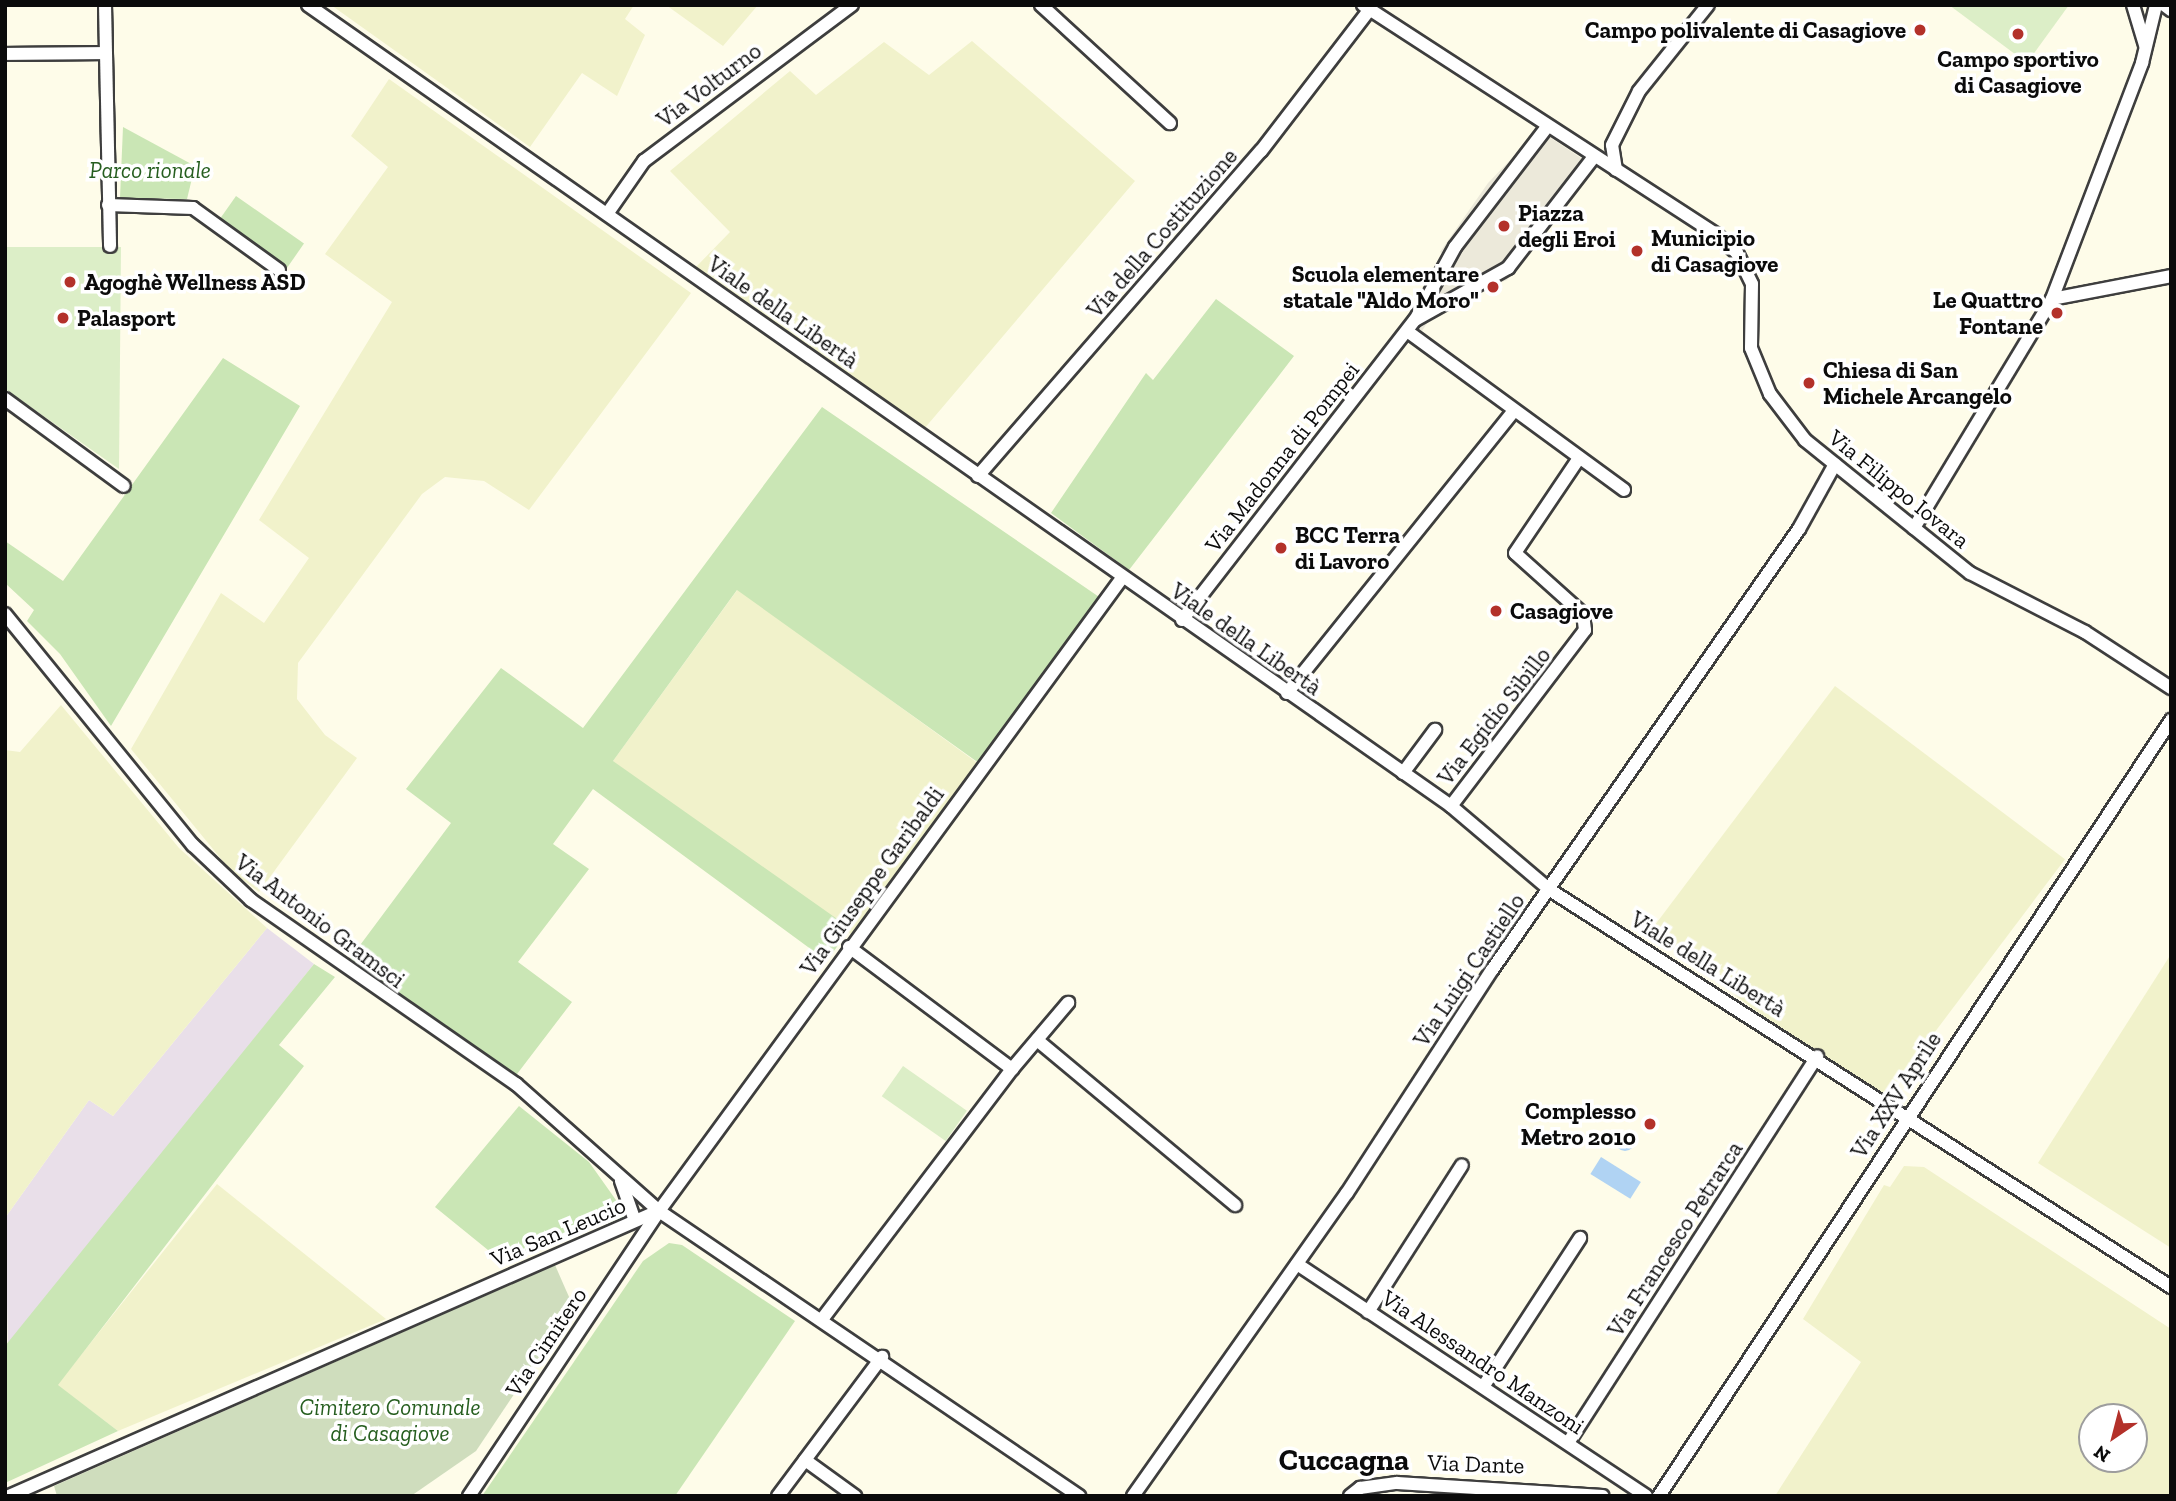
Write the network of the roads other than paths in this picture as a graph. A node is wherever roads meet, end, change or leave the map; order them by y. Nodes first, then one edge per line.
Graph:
1 (106, 5) edge
2 (309, 5) edge
3 (1041, 5) edge
4 (1708, 5) edge
5 (2133, 5) edge
6 (2156, 5) edge
7 (2164, 5) edge
8 (850, 6) edge
9 (1366, 8) edge
10 (2171, 10) edge
11 (2146, 47) junction
12 (105, 53) junction
13 (5, 54) edge
14 (1170, 122) dead end
15 (1547, 127) junction
16 (1592, 158) junction
17 (1616, 170) junction
18 (108, 205) junction
19 (607, 214) junction
20 (110, 246) dead end
21 (279, 270) dead end
22 (2171, 276) edge
23 (2052, 299) junction
24 (1415, 320) junction
25 (1407, 331) junction
26 (5, 399) edge
27 (1514, 411) junction
28 (1579, 458) junction
29 (1835, 464) junction
30 (978, 476) junction
31 (124, 486) dead end
32 (1624, 490) dead end
33 (1914, 528) junction
34 (1122, 578) junction
35 (5, 614) edge
36 (1182, 620) junction
37 (2171, 688) edge
38 (1287, 693) junction
39 (2171, 720) edge
40 (1435, 730) dead end
41 (1404, 773) junction
42 (1451, 806) junction
43 (1550, 890) junction
44 (849, 947) junction
45 (1068, 1003) dead end
46 (1037, 1040) junction
47 (1817, 1056) junction
48 (1012, 1069) junction
49 (1908, 1116) junction
50 (1462, 1165) dead end
51 (621, 1181) junction
52 (1235, 1205) dead end
53 (659, 1211) junction
54 (635, 1221) junction
55 (1580, 1238) dead end
56 (1297, 1265) junction
57 (2171, 1287) edge
58 (1368, 1311) junction
59 (823, 1318) junction
60 (882, 1357) junction
61 (1483, 1387) junction
62 (1568, 1444) junction
63 (805, 1460) junction
64 (9, 1496) edge
65 (469, 1496) edge
66 (778, 1496) edge
67 (855, 1496) edge
68 (1079, 1496) edge
69 (1133, 1496) edge
70 (1350, 1496) edge
71 (1603, 1496) edge
72 (1646, 1496) edge
73 (1659, 1496) edge

1 - 12 street
2 - 19 street, Viale della Libertà
3 - 14 street
4 - 17 street
5 - 11 street
6 - 11 street
7 - 10 street
8 - 19 street, Via Volturno
9 - 15 street, Via Filippo Iovara
9 - 30 street, Via della Costituzione
11 - 23 street
12 - 13 street
12 - 18 street
15 - 16 street, Via Filippo Iovara
15 - 24 street
16 - 17 street, Via Filippo Iovara
16 - 24 street
17 - 29 street, Via Filippo Iovara
18 - 20 street
18 - 21 street
19 - 30 street, Viale della Libertà
22 - 23 street
23 - 33 street
24 - 25 street, Via Madonna di Pompei
25 - 27 street
25 - 36 street, Via Madonna di Pompei
26 - 31 street
27 - 28 street
27 - 38 street
28 - 32 street
28 - 42 street, Via Egidio Sibillo
29 - 33 street, Via Filippo Iovara
29 - 43 street, Via Luigi Castiello
30 - 34 street, Viale della Libertà
33 - 37 street, Via Filippo Iovara
34 - 36 street, Viale della Libertà
34 - 44 street, Via Giuseppe Garibaldi
35 - 51 street, Via Antonio Gramsci
36 - 38 street, Viale della Libertà
38 - 41 street, Viale della Libertà
39 - 49 street, Via XXV Aprile
40 - 41 street
41 - 42 street, Viale della Libertà
42 - 43 street, Viale della Libertà
43 - 47 street, Viale della Libertà
43 - 56 street, Via Luigi Castiello
44 - 48 street
44 - 53 street, Via Giuseppe Garibaldi
45 - 46 street
46 - 48 street
46 - 52 street
47 - 49 street, Viale della Libertà
47 - 62 street, Via Francesco Petrarca
48 - 59 street
49 - 57 street, Viale della Libertà
49 - 73 street, Via XXV Aprile
50 - 58 street
51 - 53 street, Via Antonio Gramsci
51 - 54 street
53 - 54 street, Via San Leucio
53 - 59 street, Via San Leucio
53 - 65 street, Via Cimitero
54 - 64 street, Via San Leucio
55 - 61 street
56 - 58 street, Via Alessandro Manzoni
56 - 69 street, Via Luigi Castiello
58 - 61 street, Via Alessandro Manzoni
59 - 60 street, Via San Leucio
60 - 63 street
60 - 68 street, Via San Leucio
61 - 62 street, Via Alessandro Manzoni
62 - 72 street, Via Alessandro Manzoni
63 - 66 street
63 - 67 street
70 - 71 street, Via Dante

